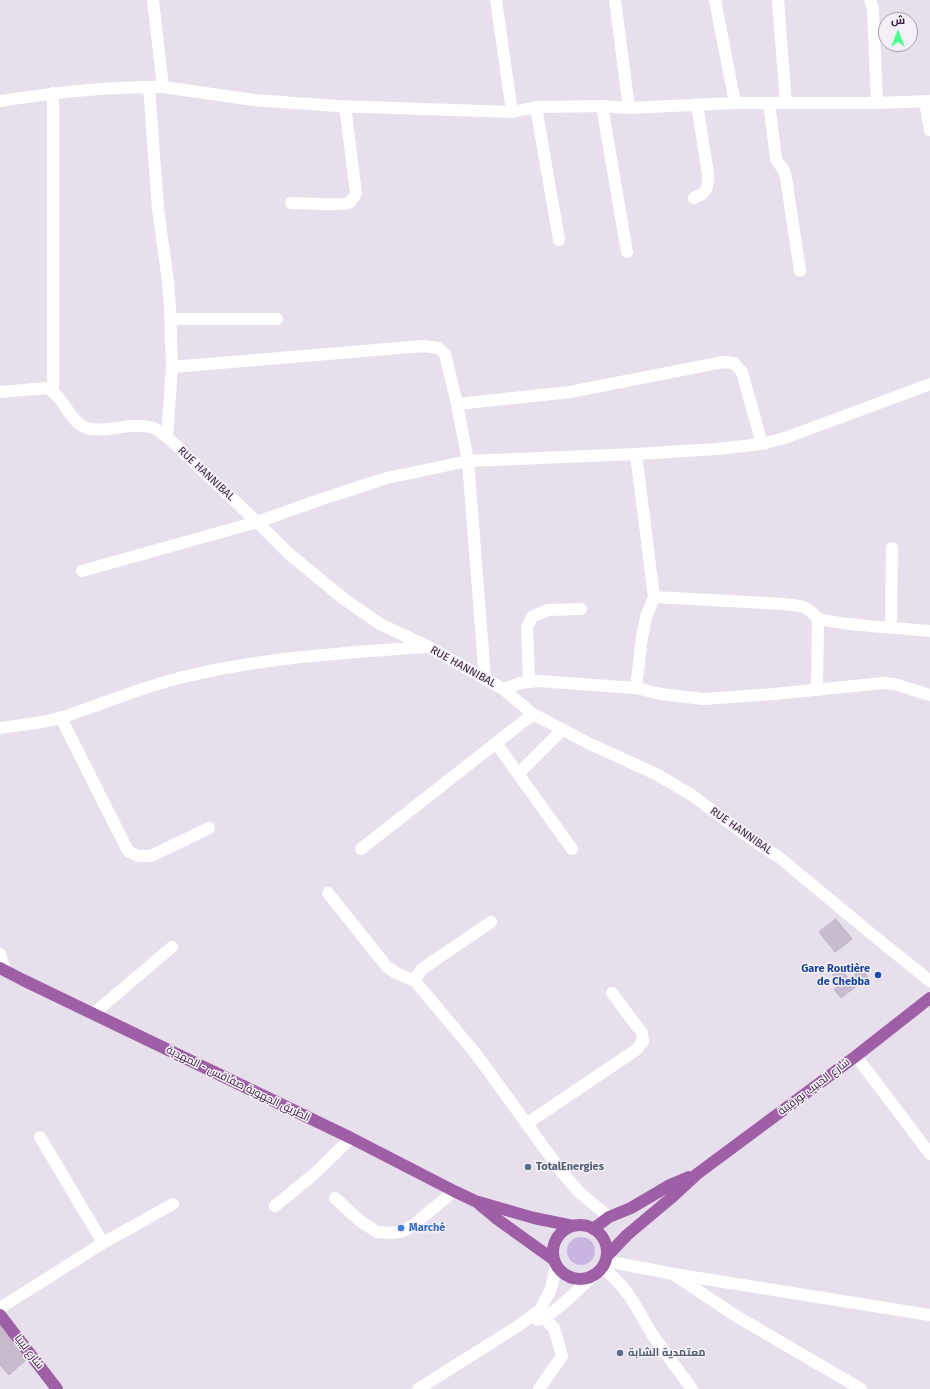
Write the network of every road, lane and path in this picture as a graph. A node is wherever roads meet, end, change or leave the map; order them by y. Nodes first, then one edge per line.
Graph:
1 (153, 0) edge
2 (496, 0) edge
3 (615, 0) edge
4 (715, 0) edge
5 (778, 0) edge
6 (870, 0) edge
7 (149, 87) junction
8 (163, 87) junction
9 (53, 94) junction
10 (0, 101) edge
11 (927, 102) edge
12 (735, 103) junction
13 (769, 103) junction
14 (786, 103) junction
15 (877, 103) junction
16 (697, 104) junction
17 (345, 106) junction
18 (602, 106) junction
19 (536, 107) junction
20 (629, 108) junction
21 (512, 112) junction
22 (930, 130) edge
23 (694, 198) dead end
24 (291, 203) dead end
25 (559, 240) dead end
26 (627, 252) dead end
27 (800, 271) dead end
28 (170, 319) junction
29 (277, 319) dead end
30 (172, 367) junction
31 (930, 384) edge
32 (53, 391) junction
33 (0, 392) edge
34 (458, 404) junction
35 (167, 437) junction
36 (762, 444) junction
37 (636, 454) junction
38 (468, 461) junction
39 (257, 522) junction
40 (892, 548) dead end
41 (82, 571) dead end
42 (654, 597) junction
43 (581, 609) dead end
44 (818, 619) junction
45 (891, 627) junction
46 (930, 631) edge
47 (427, 646) junction
48 (485, 679) junction
49 (529, 681) junction
50 (636, 688) junction
51 (503, 689) junction
52 (817, 690) junction
53 (930, 695) edge
54 (533, 714) junction
55 (61, 718) junction
56 (0, 728) edge
57 (562, 730) junction
58 (496, 743) junction
59 (518, 774) junction
60 (209, 828) dead end
61 (361, 849) dead end
62 (572, 849) dead end
63 (328, 893) dead end
64 (491, 922) dead end
65 (172, 947) dead end
66 (0, 954) edge
67 (3, 969) edge
68 (930, 980) edge
69 (415, 981) junction
70 (612, 993) dead end
71 (930, 998) edge
72 (93, 1014) junction
73 (856, 1056) junction
74 (526, 1124) junction
75 (40, 1137) dead end
76 (351, 1138) junction
77 (930, 1154) edge
78 (697, 1174) junction
79 (454, 1191) junction
80 (336, 1198) dead end
81 (475, 1201) junction
82 (173, 1204) dead end
83 (275, 1206) dead end
84 (609, 1217) junction
85 (573, 1226) junction
86 (593, 1229) junction
87 (104, 1243) junction
88 (555, 1262) junction
89 (605, 1262) junction
90 (674, 1274) junction
91 (592, 1276) junction
92 (0, 1308) edge
93 (542, 1314) junction
94 (0, 1315) edge
95 (930, 1315) edge
96 (57, 1389) edge
97 (418, 1389) edge
98 (539, 1389) edge
99 (692, 1389) edge
100 (861, 1389) edge

1 - 8 street
2 - 21 street
3 - 20 street
4 - 12 street
5 - 14 street
6 - 15 street
7 - 8 street
7 - 9 street
7 - 28 street
8 - 17 street
9 - 10 street
9 - 32 street
11 - 15 street
11 - 22 street
12 - 13 street
12 - 16 street
13 - 14 street
13 - 27 street
14 - 15 street
16 - 20 street
16 - 23 street
17 - 21 street
17 - 24 street
18 - 19 street
18 - 20 street
18 - 26 street
19 - 21 street
19 - 25 street
28 - 29 street
28 - 30 street
30 - 34 street
30 - 35 street
31 - 36 street
32 - 33 street
32 - 35 street, RUE HANNIBAL
34 - 36 street
34 - 38 street
35 - 39 street, RUE HANNIBAL
36 - 37 street
37 - 38 street
37 - 42 street
38 - 39 street
38 - 48 street
39 - 41 street
39 - 47 street, RUE HANNIBAL
40 - 45 street
42 - 44 street
42 - 50 street
43 - 49 street
44 - 45 street
44 - 52 street
45 - 46 street
47 - 48 street, RUE HANNIBAL
47 - 55 street
48 - 51 street, RUE HANNIBAL
49 - 50 street
49 - 51 street
50 - 52 street
51 - 54 street, RUE HANNIBAL
52 - 53 street
54 - 57 street, RUE HANNIBAL
54 - 58 street
55 - 56 street
55 - 60 street
57 - 59 street
57 - 68 street, RUE HANNIBAL
58 - 59 street
58 - 61 street
59 - 62 street
63 - 69 street
64 - 69 street
65 - 72 street
66 - 67 street
67 - 72 main road, الطريق الجهوية صفاقس - المهدية
69 - 74 street
70 - 74 street
71 - 73 main road, شارع الحبيب بورقيبة
72 - 76 main road, الطريق الجهوية صفاقس - المهدية
73 - 77 street
73 - 78 main road, شارع الحبيب بورقيبة
74 - 84 street
75 - 87 street
76 - 79 main road, الطريق الجهوية صفاقس - المهدية
76 - 83 street
78 - 84 main road, شارع الحبيب بورقيبة
78 - 89 main road, شارع الحبيب بورقيبة
79 - 80 street
79 - 81 main road, الطريق الجهوية صفاقس - المهدية
81 - 85 main road, الطريق الجهوية صفاقس - المهدية
81 - 88 main road, الطريق الجهوية صفاقس - المهدية
82 - 87 street
84 - 86 main road, شارع الحبيب بورقيبة
85 - 86 main road
85 - 88 main road
86 - 89 main road
87 - 92 street
88 - 91 main road
88 - 93 street
89 - 90 street
89 - 91 main road
89 - 99 street
90 - 95 street
90 - 100 street
91 - 93 street
93 - 97 street
93 - 98 street
94 - 96 main road, شارع ليبيا

